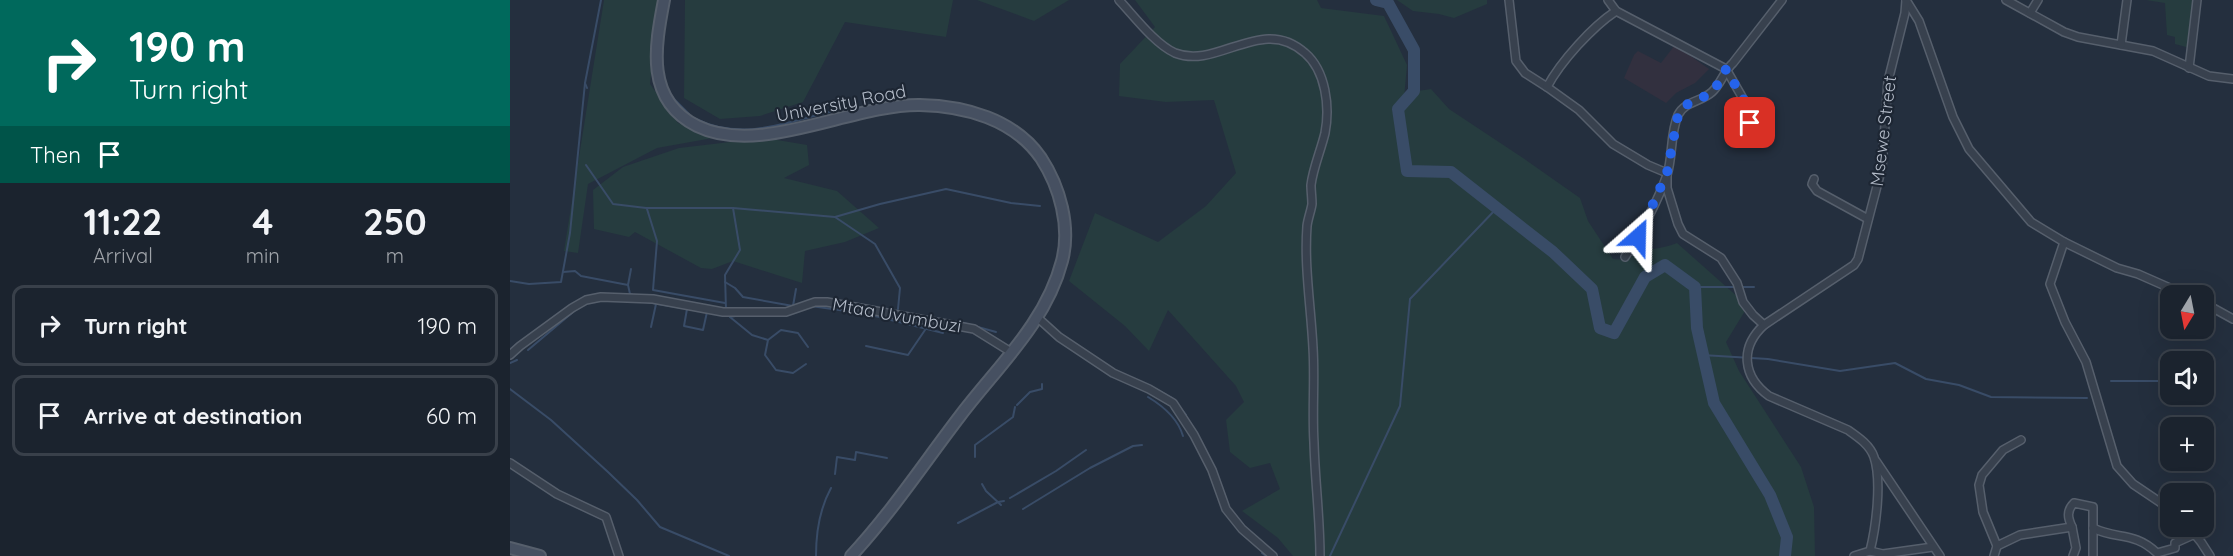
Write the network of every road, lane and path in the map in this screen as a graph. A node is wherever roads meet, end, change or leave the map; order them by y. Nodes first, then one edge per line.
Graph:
1 (664, 0) edge
2 (1119, 0) edge
3 (1509, 0) edge
4 (1782, 0) edge
5 (1906, 0) edge
6 (2006, 0) edge
7 (2037, 0) edge
8 (2127, 0) edge
9 (2197, 0) edge
10 (1611, 1) edge
11 (1617, 11) junction
12 (2030, 13) junction
13 (2121, 45) junction
14 (2189, 68) junction
15 (1726, 69) junction
16 (2233, 79) edge
17 (1547, 87) junction
18 (1757, 135) dead end
19 (1667, 173) junction
20 (1814, 180) dead end
21 (1868, 219) junction
22 (2064, 242) junction
23 (1625, 258) dead end
24 (2160, 285) edge
25 (2214, 309) edge
26 (1038, 318) junction
27 (2233, 319) edge
28 (1764, 325) junction
29 (1011, 352) junction
30 (510, 355) edge
31 (2021, 440) dead end
32 (1874, 458) junction
33 (510, 463) edge
34 (2160, 502) edge
35 (2072, 527) junction
36 (2093, 528) junction
37 (2188, 537) edge
38 (2197, 537) edge
39 (1997, 546) junction
40 (1934, 547) junction
41 (510, 548) edge
42 (1874, 554) edge
43 (540, 556) edge
44 (619, 556) edge
45 (851, 556) edge
46 (1273, 556) edge
47 (1320, 556) edge
48 (1854, 556) edge
49 (1940, 556) edge
50 (1994, 556) edge
51 (2073, 556) edge
52 (2093, 556) edge
53 (2210, 556) edge

1 - 26 street, University Road
2 - 47 street
3 - 17 street
4 - 15 street
5 - 21 street, Msewe Street
5 - 22 street
6 - 12 street
7 - 12 street
8 - 13 street
9 - 14 street
10 - 11 street
11 - 15 street
11 - 17 street
12 - 13 street
13 - 14 street
14 - 16 street
15 - 18 street
15 - 19 street
17 - 19 street
19 - 23 street
19 - 28 street
20 - 21 street
21 - 28 street, Msewe Street
22 - 24 street
22 - 34 street
25 - 27 street
26 - 29 street, University Road
26 - 46 street
28 - 32 street, Msewe Street
29 - 30 street, Mtaa Uvumbuzi
29 - 45 street, University Road
31 - 39 street
32 - 40 street
32 - 42 street
33 - 44 street
35 - 36 street
35 - 39 street
35 - 51 street
36 - 37 street
36 - 52 street
38 - 53 street
39 - 50 street
40 - 42 street
40 - 49 street
41 - 43 street
42 - 48 street

